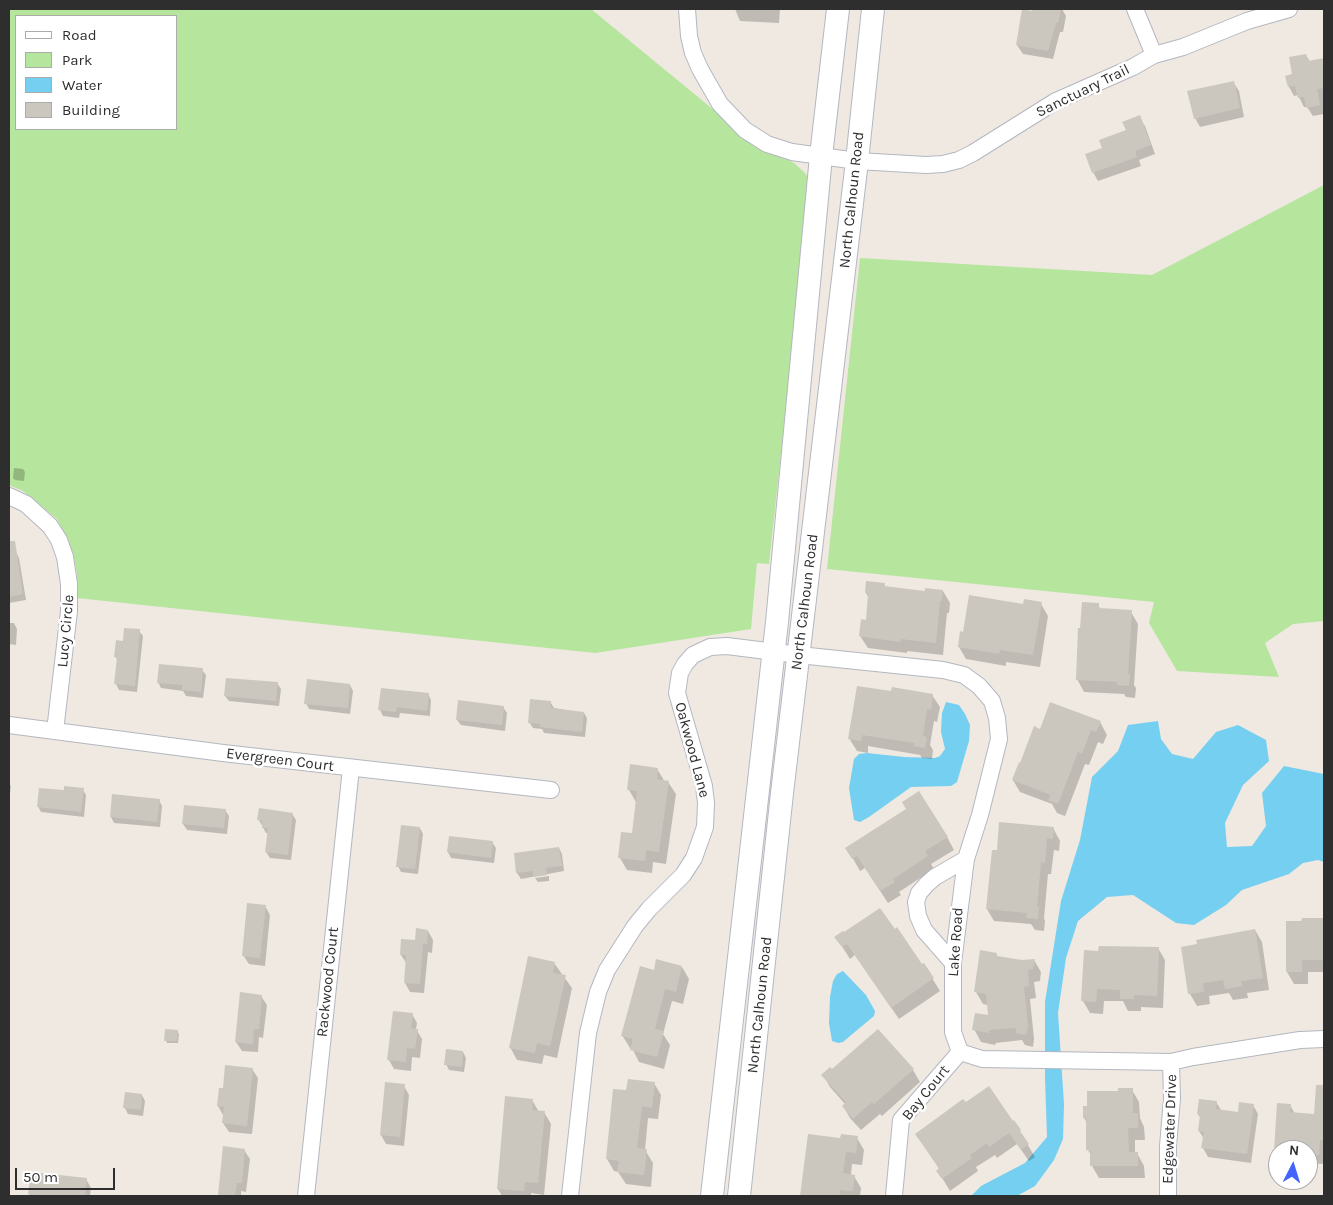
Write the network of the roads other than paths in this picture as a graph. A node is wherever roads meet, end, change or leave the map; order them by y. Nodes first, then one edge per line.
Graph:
1 (687, 9) edge
2 (838, 9) edge
3 (873, 9) edge
4 (1135, 9) edge
5 (1289, 9) edge
6 (1154, 55) junction
7 (821, 156) junction
8 (857, 161) junction
9 (9, 496) edge
10 (773, 652) junction
11 (799, 655) junction
12 (9, 725) edge
13 (55, 731) junction
14 (351, 768) junction
15 (551, 790) dead end
16 (966, 859) junction
17 (739, 944) junction
18 (767, 946) junction
19 (953, 962) junction
20 (1324, 1039) edge
21 (960, 1052) junction
22 (1171, 1062) junction
23 (306, 1196) edge
24 (570, 1196) edge
25 (712, 1196) edge
26 (739, 1196) edge
27 (894, 1196) edge
28 (1168, 1196) edge

1 - 7 street, Sanctuary Trail
2 - 7 main road, North Calhoun Road
3 - 8 main road, North Calhoun Road
4 - 6 street
5 - 6 street, Sanctuary Trail
6 - 8 street, Sanctuary Trail
7 - 8 street, Sanctuary Trail
7 - 10 main road, North Calhoun Road
8 - 11 main road, North Calhoun Road
9 - 13 street, Lucy Circle
10 - 11 street, Lake Road
10 - 17 main road, North Calhoun Road
10 - 24 street, Oakwood Lane
11 - 16 street, Lake Road
11 - 18 main road, North Calhoun Road
12 - 13 street, Evergreen Court
13 - 14 street, Evergreen Court
14 - 15 street, Evergreen Court
14 - 23 street, Rackwood Court
16 - 19 street, Lake Road
16 - 19 street
17 - 18 main road
17 - 25 main road, North Calhoun Road
18 - 26 main road, North Calhoun Road
19 - 21 street, Lake Road
20 - 22 street
21 - 22 street
21 - 27 street, Bay Court
22 - 28 street, Edgewater Drive

